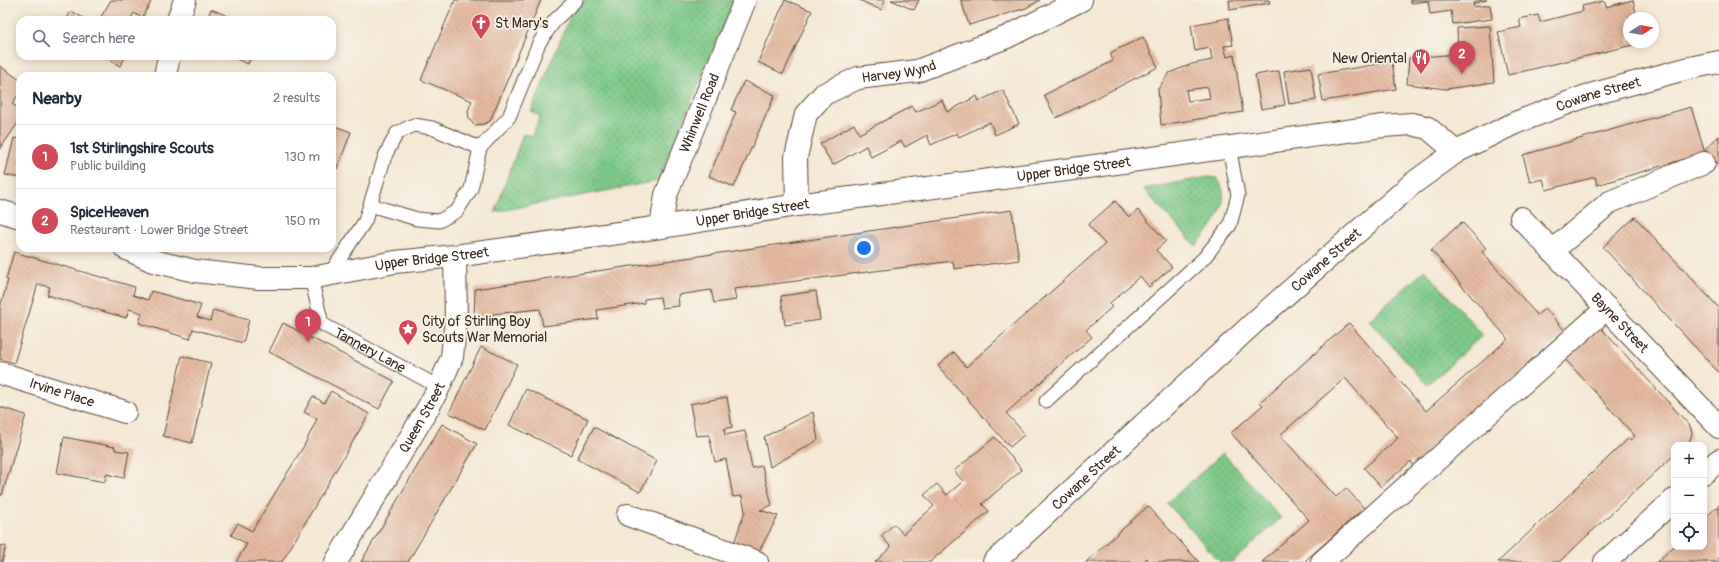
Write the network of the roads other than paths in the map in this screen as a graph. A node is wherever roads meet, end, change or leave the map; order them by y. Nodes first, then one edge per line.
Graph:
1 (185, 0) edge
2 (576, 0) edge
3 (745, 0) edge
4 (1081, 0) edge
5 (179, 16) edge
6 (168, 60) edge
7 (1719, 62) edge
8 (166, 72) edge
9 (1229, 147) junction
10 (480, 148) junction
11 (1456, 152) junction
12 (1704, 163) dead end
13 (370, 205) junction
14 (797, 205) junction
15 (0, 211) edge
16 (16, 216) edge
17 (1521, 218) dead end
18 (661, 228) junction
19 (1552, 251) junction
20 (134, 252) edge
21 (455, 256) junction
22 (320, 277) junction
23 (1607, 308) junction
24 (0, 373) edge
25 (439, 387) junction
26 (1046, 401) dead end
27 (125, 412) dead end
28 (1719, 427) edge
29 (1719, 460) edge
30 (1707, 470) edge
31 (1671, 503) edge
32 (628, 515) dead end
33 (336, 562) edge
34 (757, 562) edge
35 (994, 562) edge
36 (1322, 562) edge
37 (1605, 562) edge

1 - 5 street
2 - 10 lane
3 - 18 street, Whinwell Road
4 - 14 street, Harvey Wynd
6 - 8 street
7 - 11 street, Cowane Street
9 - 11 street, Upper Bridge Street
9 - 14 street, Upper Bridge Street
9 - 26 lane
10 - 13 lane
10 - 13 lane
11 - 35 street, Cowane Street
12 - 19 street
13 - 22 lane
14 - 18 street, Upper Bridge Street
15 - 16 street
17 - 19 street, Bayne Street
18 - 21 street, Upper Bridge Street
19 - 23 street, Bayne Street
20 - 22 street, Upper Bridge Street
21 - 22 street, Upper Bridge Street
21 - 25 street, Queen Street
22 - 25 lane, Tannery Lane
23 - 28 street, Bayne Street
23 - 36 street
24 - 27 street, Irvine Place
25 - 33 street, Queen Street
29 - 30 street
31 - 37 street
32 - 34 street

